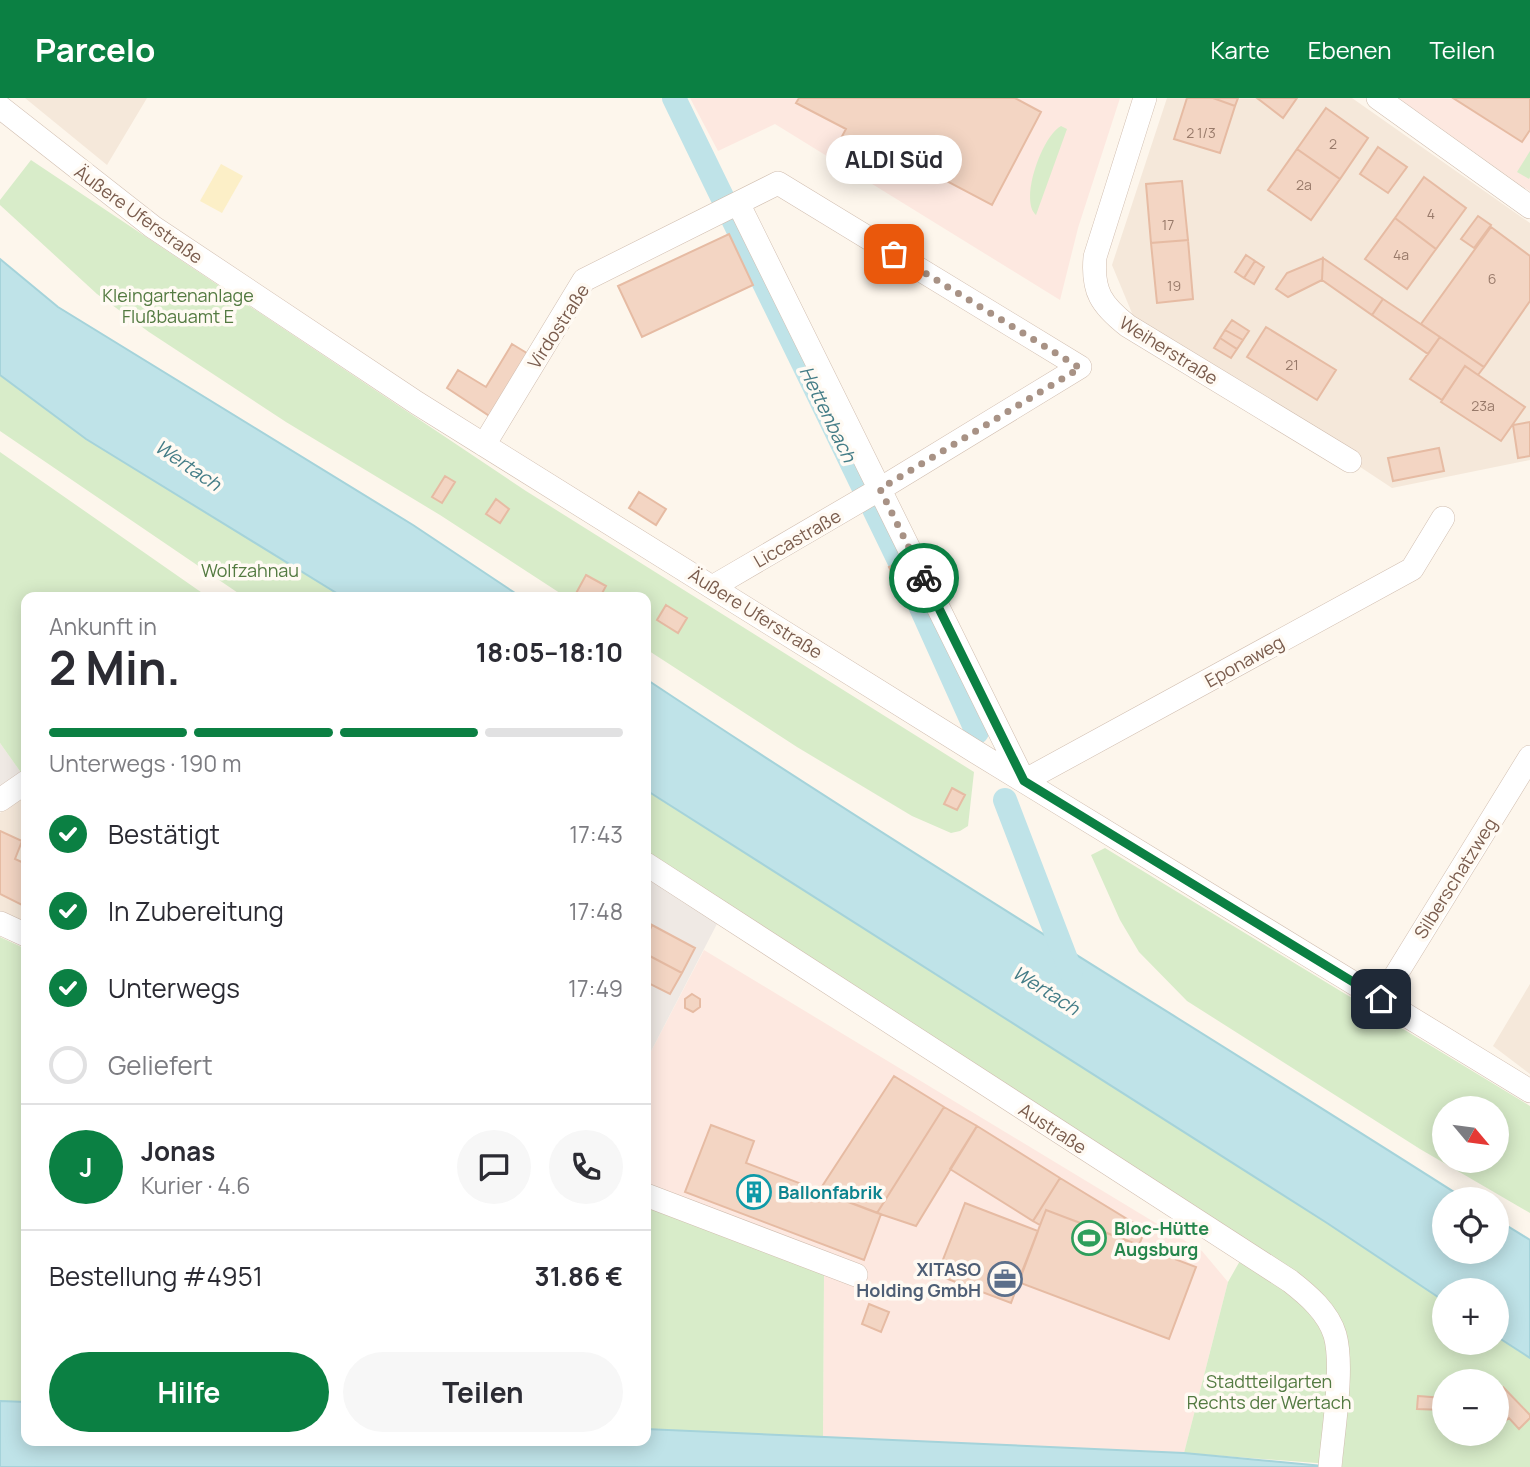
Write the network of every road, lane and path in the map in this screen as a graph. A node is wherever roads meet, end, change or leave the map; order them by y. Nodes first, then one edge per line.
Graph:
1 (1145, 98) edge
2 (1378, 98) edge
3 (0, 107) edge
4 (738, 203) junction
5 (1530, 207) edge
6 (484, 445) junction
7 (1350, 461) dead end
8 (880, 489) junction
9 (1443, 518) dead end
10 (714, 586) junction
11 (1530, 757) edge
12 (1024, 781) junction
13 (21, 785) edge
14 (0, 800) edge
15 (651, 866) edge
16 (0, 923) edge
17 (21, 932) edge
18 (1381, 999) junction
19 (1530, 1091) edge
20 (651, 1197) edge
21 (856, 1275) dead end
22 (1330, 1467) edge

1 - 7 street, Weiherstraße
2 - 5 street
3 - 6 street, Äußere Uferstraße
4 - 6 street, Virdostraße
4 - 8 street
4 - 8 street, Virdostraße
6 - 10 street, Äußere Uferstraße
8 - 10 street, Liccastraße
8 - 12 street
9 - 12 street, Eponaweg
10 - 12 street, Äußere Uferstraße
11 - 18 street, Silberschatzweg
12 - 18 street, Äußere Uferstraße
13 - 14 street
15 - 22 street, Austraße
16 - 17 street
18 - 19 street, Äußere Uferstraße
20 - 21 street

